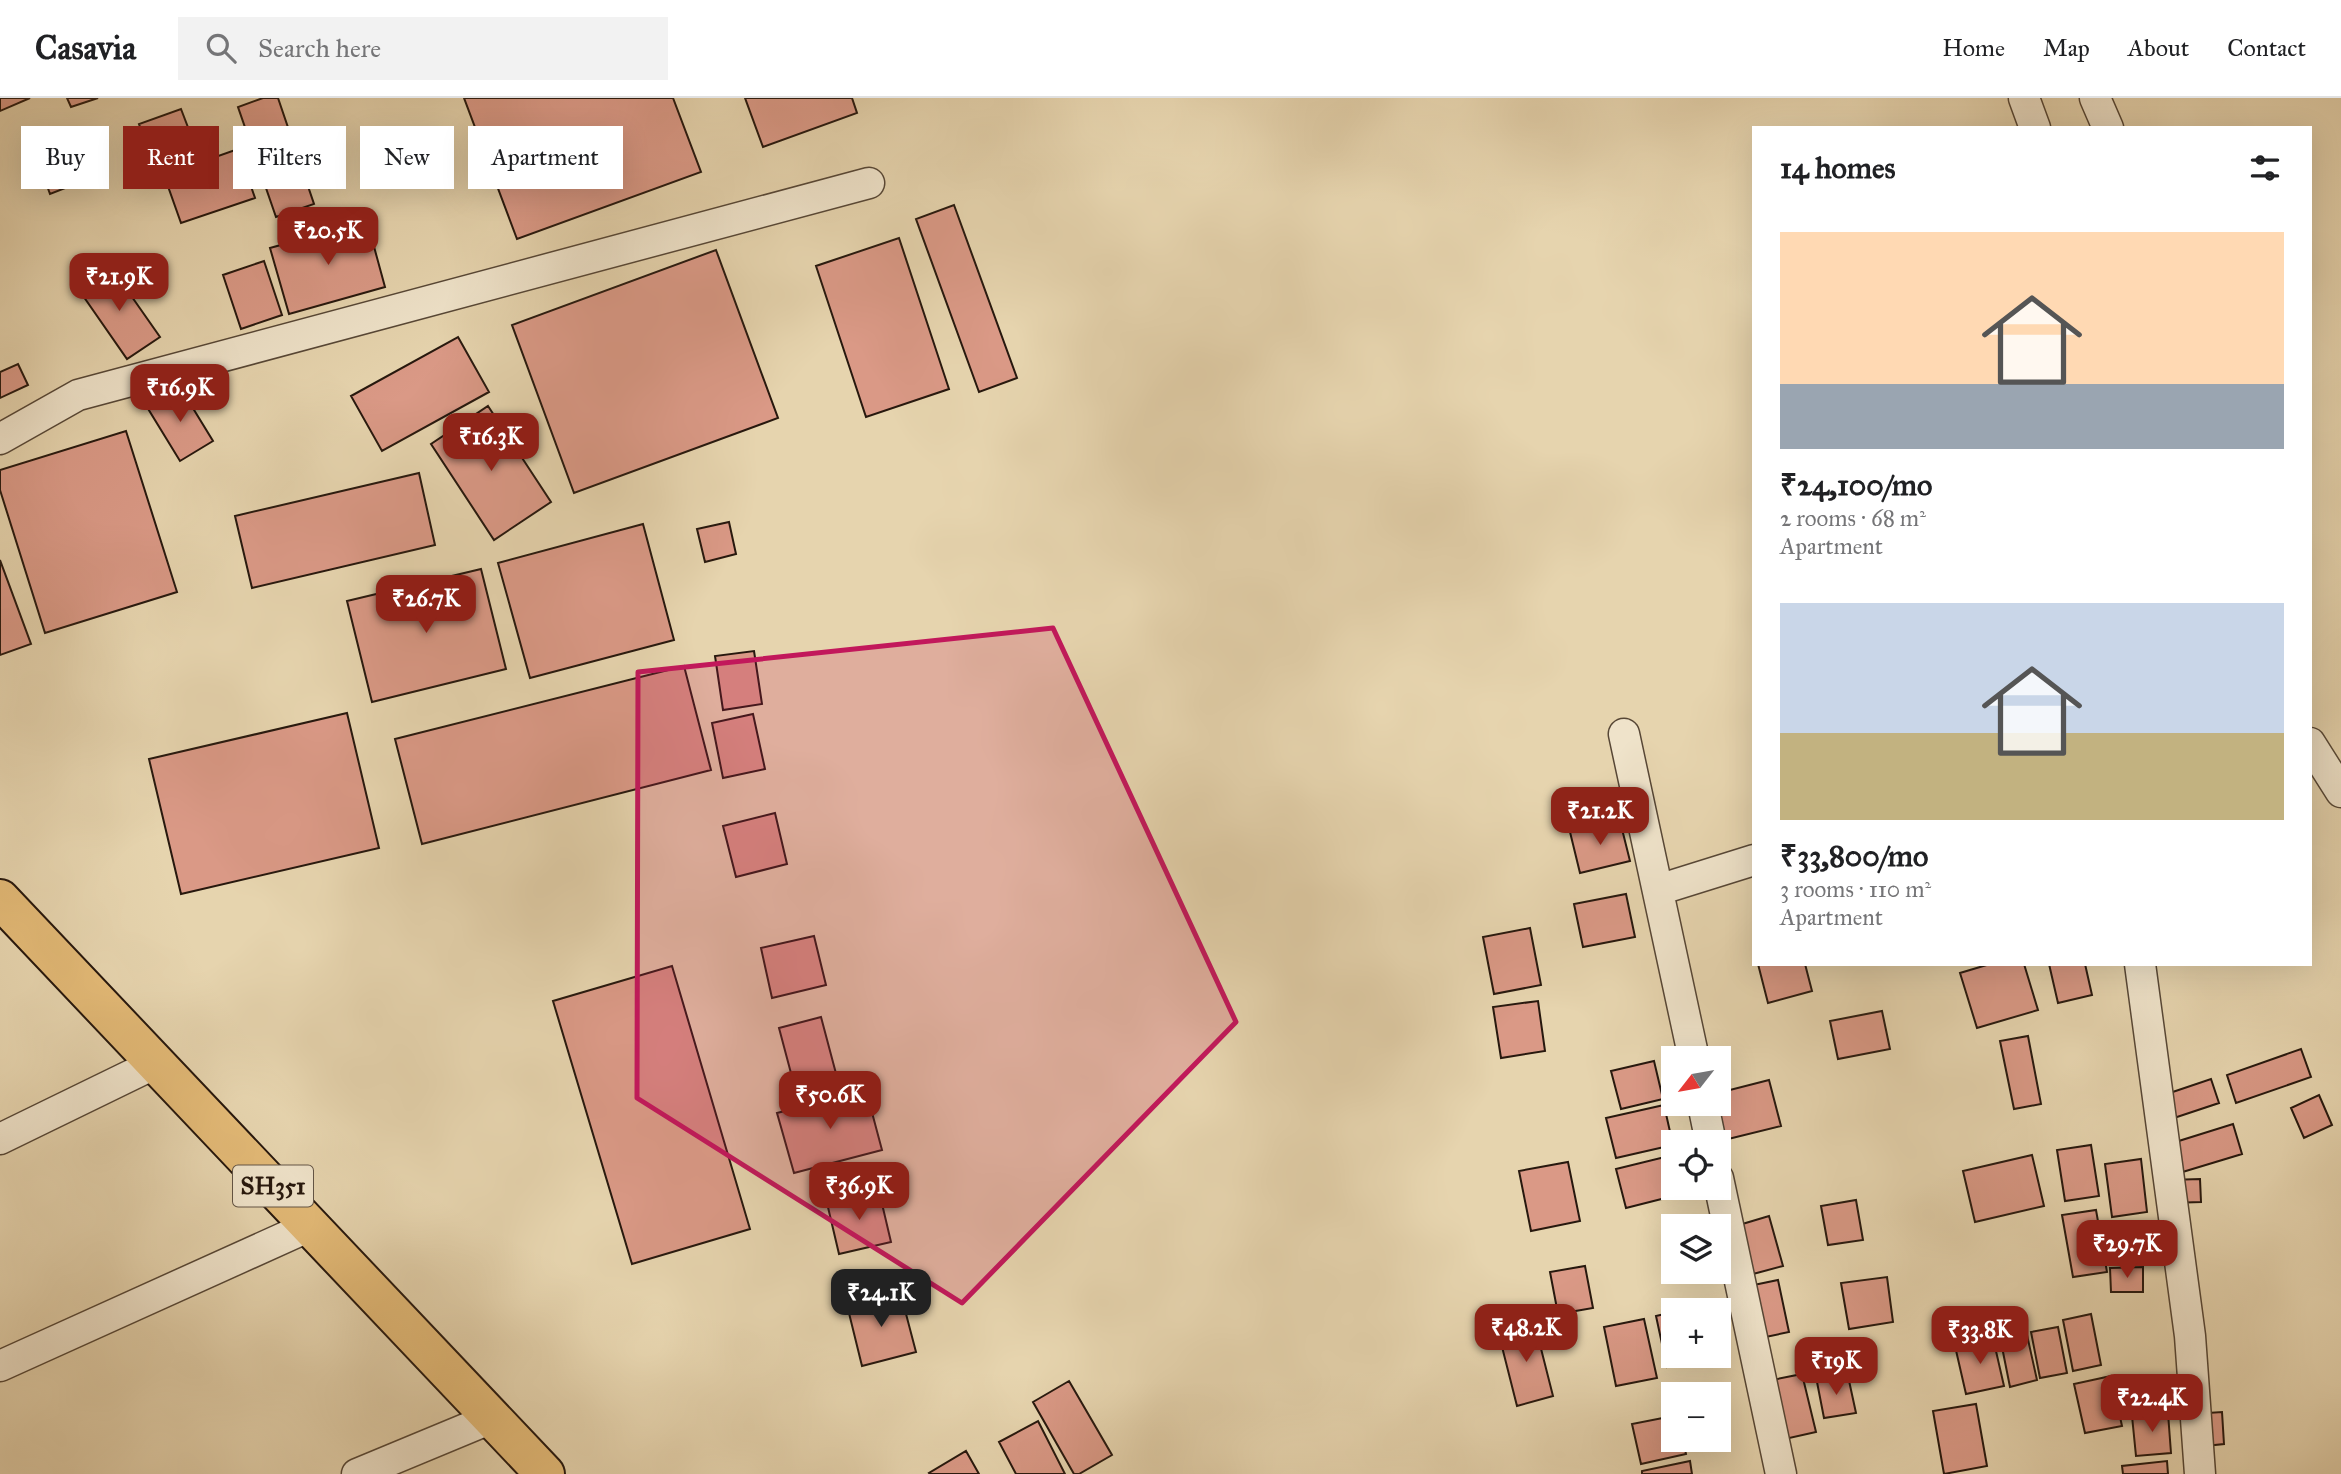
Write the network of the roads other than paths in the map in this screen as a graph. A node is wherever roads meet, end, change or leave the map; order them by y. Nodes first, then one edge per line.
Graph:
1 (2024, 98) edge
2 (2095, 98) edge
3 (2034, 126) edge
4 (2107, 126) edge
5 (869, 183) dead end
6 (0, 439) edge
7 (1624, 734) dead end
8 (2312, 746) edge
9 (2341, 792) edge
10 (1752, 861) edge
11 (1658, 890) junction
12 (4, 909) edge
13 (2140, 966) edge
14 (1691, 1046) edge
15 (156, 1063) junction
16 (0, 1139) edge
17 (1723, 1200) edge
18 (310, 1226) junction
19 (0, 1366) edge
20 (492, 1418) junction
21 (358, 1474) edge
22 (545, 1474) edge
23 (1780, 1474) edge
24 (2200, 1474) edge

1 - 3 street
2 - 4 street
5 - 6 street
7 - 11 street
8 - 9 street
10 - 11 street
11 - 14 street
12 - 15 main road, SH351
13 - 24 street
15 - 16 street
15 - 18 main road, SH351
17 - 23 street
18 - 19 street
18 - 20 main road, SH351
20 - 21 street
20 - 22 main road, SH351

